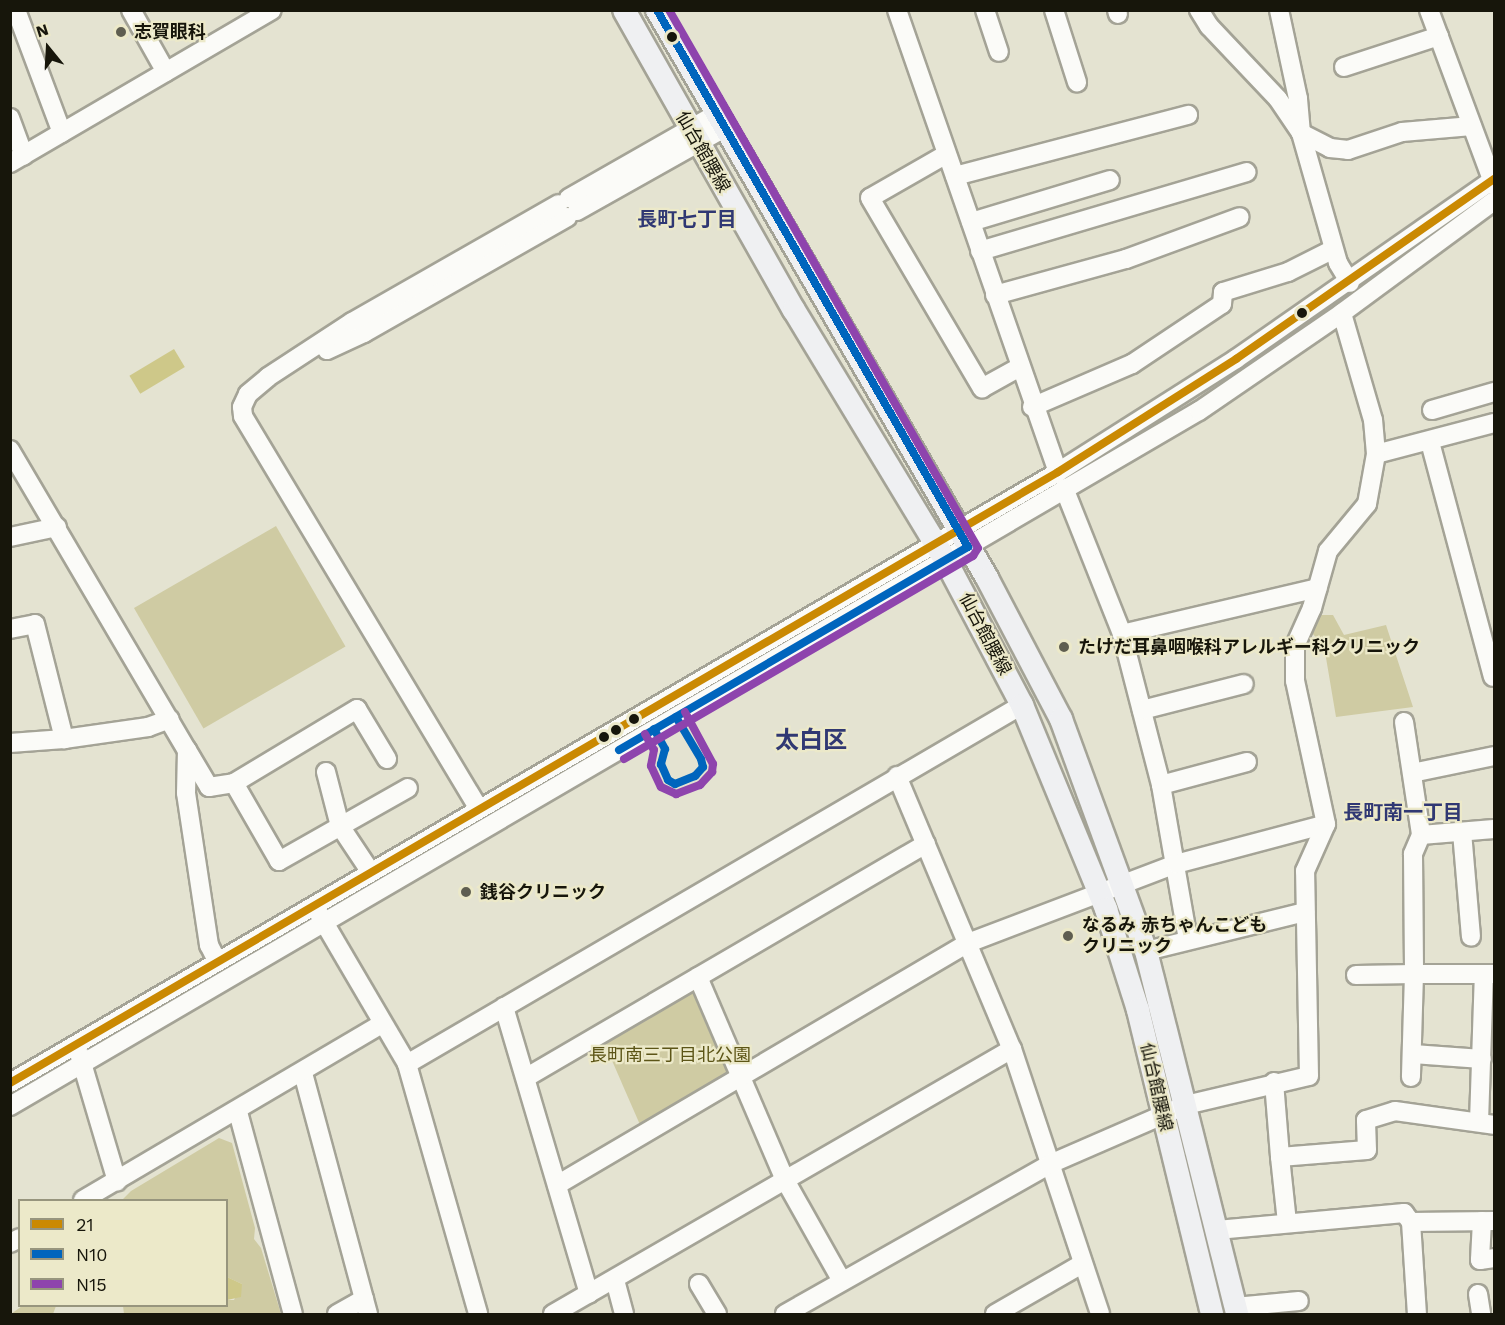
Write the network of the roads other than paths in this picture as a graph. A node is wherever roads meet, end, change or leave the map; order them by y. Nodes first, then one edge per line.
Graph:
1 (16, 10) edge
2 (131, 10) edge
3 (272, 10) edge
4 (624, 10) edge
5 (657, 10) edge
6 (897, 10) edge
7 (985, 10) edge
8 (1054, 10) edge
9 (1199, 10) edge
10 (1279, 10) edge
11 (1430, 10) edge
12 (1439, 36) junction
13 (999, 52) dead end
14 (1344, 67) dead end
15 (166, 72) junction
16 (1077, 82) dead end
17 (1188, 115) dead end
18 (10, 118) edge
19 (722, 120) junction
20 (1472, 126) junction
21 (62, 133) junction
22 (1301, 133) junction
23 (694, 136) junction
24 (945, 154) junction
25 (17, 160) edge
26 (1247, 172) dead end
27 (955, 176) junction
28 (1110, 180) dead end
29 (1494, 181) edge
30 (1494, 201) edge
31 (1240, 217) dead end
32 (971, 222) junction
33 (1334, 249) junction
34 (980, 251) junction
35 (1350, 283) junction
36 (995, 295) junction
37 (1342, 314) junction
38 (1236, 359) junction
39 (1020, 367) junction
40 (1249, 377) junction
41 (1494, 392) edge
42 (1032, 407) junction
43 (1432, 410) dead end
44 (1494, 423) edge
45 (1430, 442) junction
46 (10, 450) edge
47 (1376, 454) junction
48 (1061, 480) junction
49 (57, 527) junction
50 (10, 537) edge
51 (963, 537) junction
52 (940, 551) junction
53 (1318, 588) junction
54 (10, 628) edge
55 (1122, 634) junction
56 (1491, 654) edge
57 (1493, 677) edge
58 (1244, 684) dead end
59 (1022, 705) junction
60 (1142, 710) junction
61 (170, 719) junction
62 (1404, 722) dead end
63 (64, 739) junction
64 (10, 743) edge
65 (187, 750) junction
66 (1494, 756) edge
67 (387, 759) dead end
68 (1247, 762) dead end
69 (326, 772) dead end
70 (1412, 773) junction
71 (897, 776) junction
72 (234, 783) junction
73 (1161, 785) junction
74 (408, 788) dead end
75 (479, 809) junction
76 (1326, 824) junction
77 (340, 826) junction
78 (1494, 829) edge
79 (1462, 832) junction
80 (1421, 835) junction
81 (926, 844) junction
82 (1176, 864) junction
83 (370, 871) junction
84 (1122, 882) junction
85 (1100, 890) junction
86 (314, 905) junction
87 (1305, 912) junction
88 (324, 922) junction
89 (1471, 937) dead end
90 (1188, 939) junction
91 (968, 943) junction
92 (1146, 951) junction
93 (218, 961) junction
94 (1414, 974) junction
95 (1489, 974) edge
96 (1356, 975) dead end
97 (698, 977) junction
98 (504, 1007) junction
99 (382, 1024) junction
100 (1012, 1049) junction
101 (79, 1054) junction
102 (1413, 1054) junction
103 (1482, 1059) junction
104 (407, 1064) junction
105 (303, 1073) junction
106 (740, 1076) junction
107 (526, 1077) junction
108 (1411, 1077) dead end
109 (1274, 1082) junction
110 (10, 1083) edge
111 (1186, 1105) junction
112 (10, 1106) edge
113 (238, 1112) junction
114 (1162, 1114) junction
115 (1487, 1124) edge
116 (1280, 1157) junction
117 (1048, 1165) junction
118 (785, 1180) junction
119 (117, 1181) junction
120 (557, 1185) junction
121 (85, 1199) edge
122 (1488, 1221) edge
123 (1287, 1222) junction
124 (1411, 1222) junction
125 (1217, 1230) junction
126 (1494, 1258) edge
127 (1082, 1264) junction
128 (615, 1280) junction
129 (842, 1281) junction
130 (699, 1284) dead end
131 (589, 1294) junction
132 (1478, 1294) dead end
133 (1299, 1301) dead end
134 (366, 1307) edge
135 (1236, 1310) edge
136 (293, 1314) edge
137 (337, 1314) edge
138 (478, 1314) edge
139 (553, 1314) edge
140 (624, 1314) edge
141 (717, 1314) edge
142 (785, 1314) edge
143 (995, 1314) edge
144 (1100, 1314) edge
145 (1212, 1314) edge
146 (1417, 1314) edge
147 (1480, 1314) edge

1 - 21 street
2 - 15 street
3 - 15 street
4 - 23 main road, 仙台館腰線
5 - 19 main road, 仙台館腰線
6 - 24 street
7 - 13 street
8 - 16 street
9 - 22 street
10 - 22 street
11 - 12 street
12 - 14 street
12 - 20 street
15 - 21 street
17 - 27 street
18 - 25 street
19 - 23 street
19 - 51 main road, 仙台館腰線
20 - 22 street
20 - 29 street
21 - 25 street
22 - 33 street
23 - 52 main road, 仙台館腰線
23 - 75 street
24 - 27 street
24 - 39 street
26 - 34 street
27 - 32 street
28 - 32 street
29 - 35 street
30 - 37 street
31 - 36 street
32 - 34 street
33 - 35 street
33 - 42 street
34 - 36 street
35 - 38 street
36 - 39 street
37 - 40 street
37 - 47 street
38 - 40 street
38 - 48 street
39 - 42 street
40 - 48 street
41 - 43 street
42 - 48 street
44 - 45 street
45 - 47 street
45 - 56 street
46 - 49 street
47 - 53 street
48 - 51 street
48 - 55 street
49 - 50 street
49 - 61 street
51 - 52 street
51 - 84 main road, 仙台館腰線
52 - 59 main road, 仙台館腰線
52 - 75 street
52 - 88 street
53 - 55 street
53 - 76 street
54 - 63 street
55 - 60 street
56 - 57 street
58 - 60 street
59 - 71 street
59 - 85 main road, 仙台館腰線
60 - 73 street
61 - 63 street
61 - 65 street
62 - 70 street
63 - 64 street
65 - 72 street
65 - 93 street
66 - 70 street
67 - 72 street
68 - 73 street
69 - 77 street
70 - 80 street
71 - 81 street
71 - 98 street
72 - 77 street
73 - 82 street
74 - 77 street
75 - 83 street
76 - 82 street
76 - 87 street
77 - 83 street
78 - 79 street
79 - 80 street
79 - 89 street
80 - 94 street
81 - 91 street
81 - 97 street
82 - 84 street
82 - 90 street
83 - 86 street
84 - 85 street
84 - 92 main road, 仙台館腰線
85 - 91 street
85 - 114 main road, 仙台館腰線
86 - 88 street
86 - 93 street
87 - 90 street
87 - 109 street
88 - 99 street
88 - 101 street
90 - 92 street
91 - 100 street
91 - 106 street
92 - 111 main road, 仙台館腰線
93 - 101 street
94 - 95 street
94 - 96 street
94 - 102 street
95 - 103 street
97 - 106 street
97 - 107 street
98 - 104 street
98 - 107 street
99 - 104 street
99 - 105 street
100 - 117 street
100 - 118 street
101 - 110 street
101 - 112 street
101 - 119 street
102 - 103 street
102 - 108 street
103 - 115 street
104 - 138 street
105 - 113 street
105 - 134 street
106 - 118 street
106 - 120 street
107 - 120 street
109 - 111 street
109 - 116 street
111 - 114 street
111 - 125 main road, 仙台館腰線
113 - 119 street
113 - 136 street
114 - 117 street
114 - 145 main road, 仙台館腰線
115 - 116 street
116 - 123 street
117 - 127 street
117 - 129 street
118 - 128 street
118 - 129 street
119 - 121 street
120 - 131 street
122 - 124 street
122 - 126 street
123 - 124 street
123 - 125 street
124 - 146 street
125 - 135 main road, 仙台館腰線
127 - 143 street
127 - 144 street
128 - 131 street
128 - 140 street
129 - 142 street
130 - 141 street
131 - 139 street
132 - 147 street
133 - 135 street
134 - 137 street

